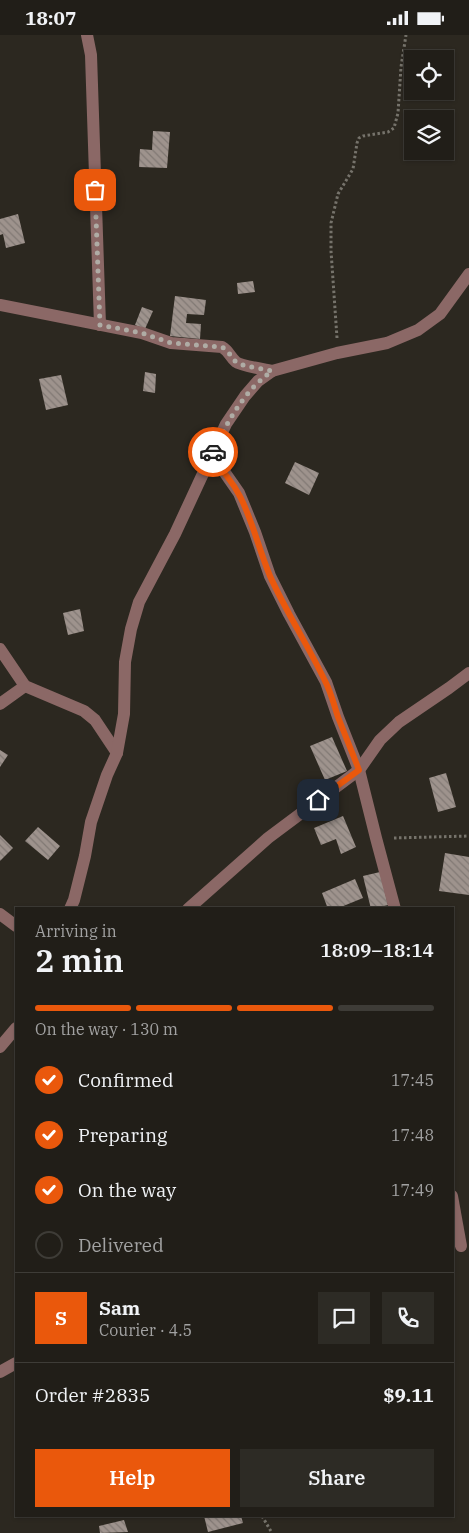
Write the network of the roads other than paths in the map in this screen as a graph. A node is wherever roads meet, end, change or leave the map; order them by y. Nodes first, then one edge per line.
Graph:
1 (87, 35) edge
2 (469, 274) edge
3 (0, 305) edge
4 (100, 325) junction
5 (272, 371) junction
6 (210, 459) junction
7 (0, 649) edge
8 (469, 673) edge
9 (25, 686) junction
10 (0, 704) edge
11 (117, 753) junction
12 (359, 770) junction
13 (71, 907) edge
14 (190, 907) edge
15 (394, 907) edge
16 (0, 914) edge
17 (15, 924) edge
18 (15, 1029) edge
19 (0, 1047) edge
20 (454, 1208) edge
21 (461, 1246) edge
22 (15, 1364) edge
23 (0, 1372) edge

1 - 4 street
2 - 5 street
3 - 4 street
4 - 5 street
5 - 6 street
6 - 11 street
6 - 12 street
7 - 9 street
8 - 12 street
9 - 10 street
9 - 11 street
11 - 13 street
12 - 14 street
12 - 15 street
16 - 17 street
18 - 19 street
20 - 21 street
22 - 23 street

